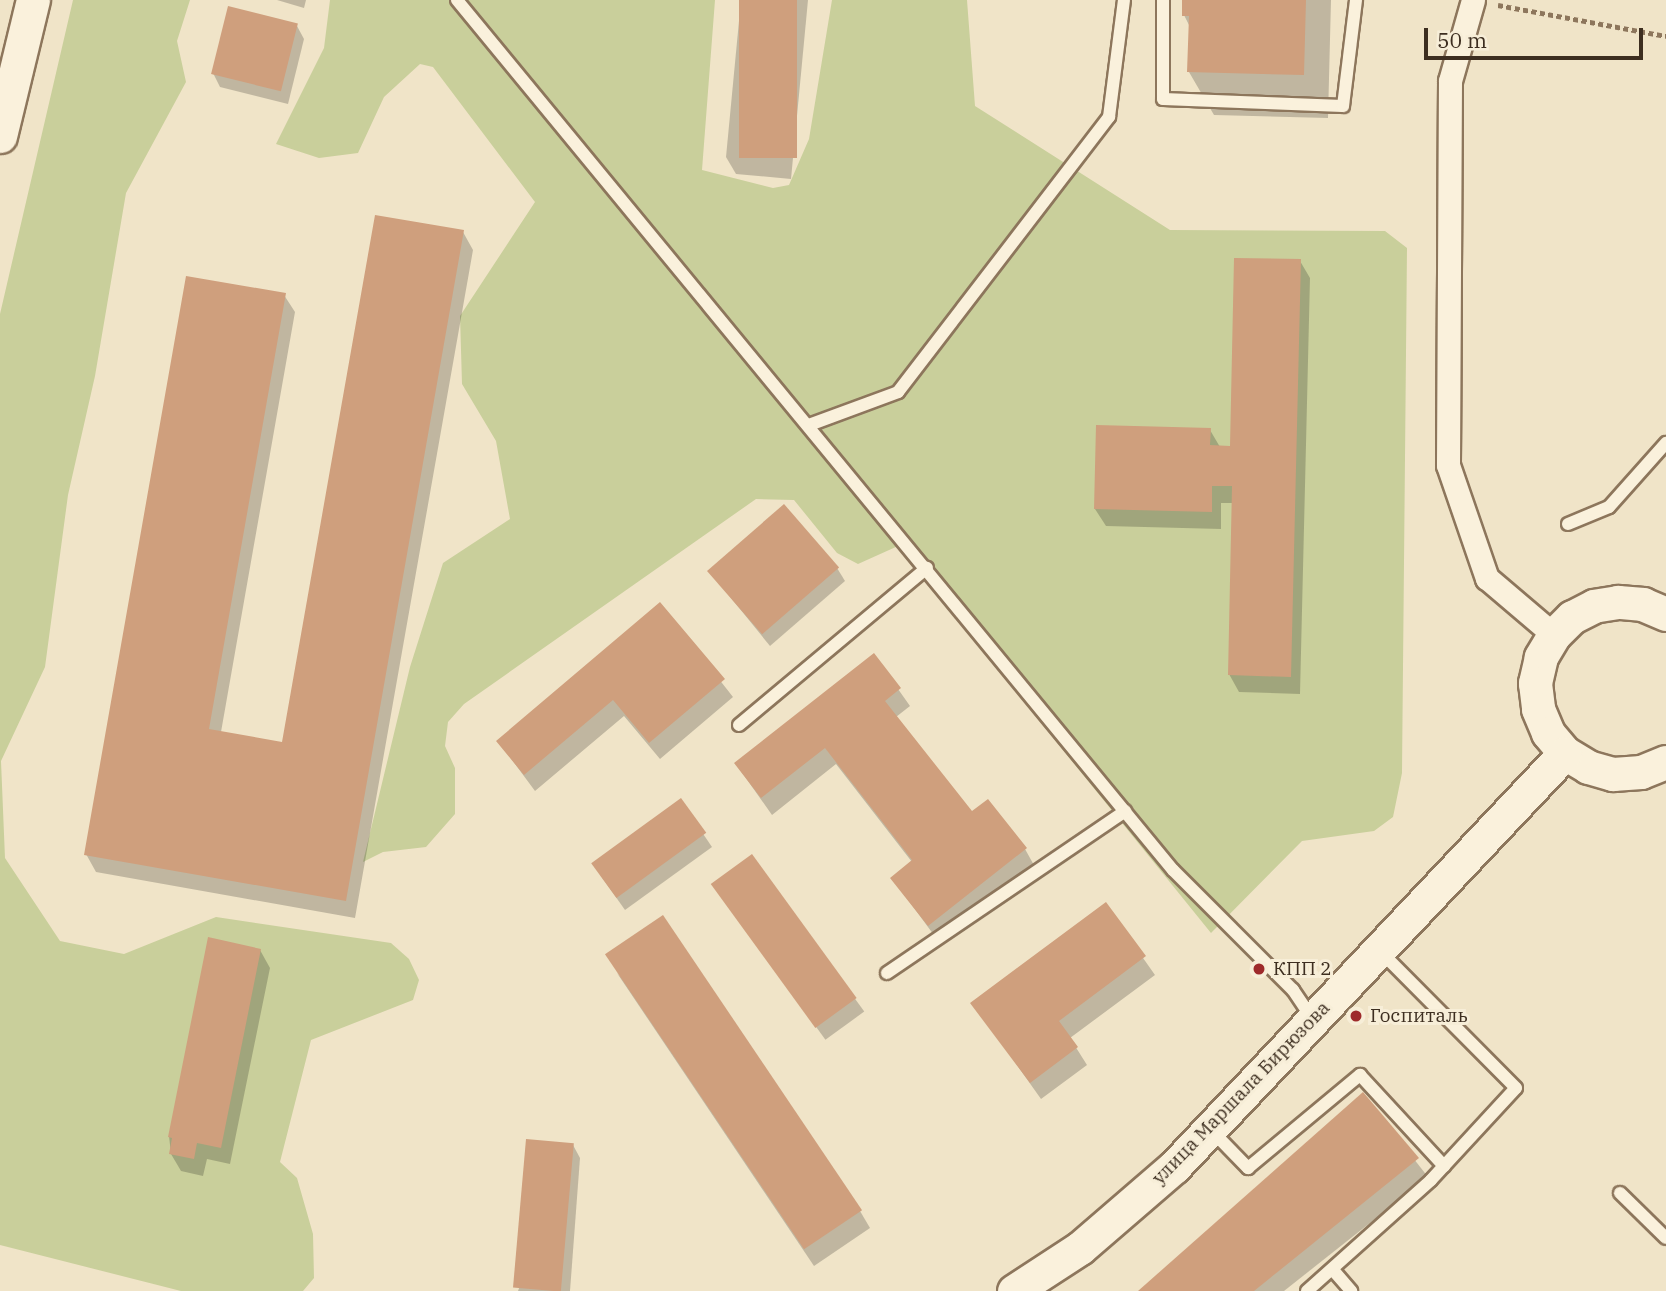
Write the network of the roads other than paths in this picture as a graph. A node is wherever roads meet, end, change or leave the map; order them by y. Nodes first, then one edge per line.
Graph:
1 (33, 0) edge
2 (457, 0) edge
3 (1124, 0) edge
4 (1163, 0) edge
5 (1356, 0) edge
6 (1480, 1) edge
7 (0, 136) edge
8 (809, 425) junction
9 (1666, 443) edge
10 (1568, 524) dead end
11 (927, 568) junction
12 (1666, 614) edge
13 (1554, 635) junction
14 (739, 725) dead end
15 (1565, 753) junction
16 (1666, 762) edge
17 (1125, 811) junction
18 (1380, 950) junction
19 (887, 973) dead end
20 (1312, 1018) junction
21 (1209, 1128) junction
22 (1444, 1166) junction
23 (1620, 1193) dead end
24 (1666, 1238) edge
25 (1334, 1270) junction
26 (1014, 1291) edge
27 (1307, 1291) edge
28 (1351, 1291) edge

1 - 7 street
2 - 8 lane
3 - 8 lane
4 - 5 lane
6 - 13 street
8 - 11 lane
9 - 10 lane
11 - 14 lane
11 - 17 lane
12 - 13 street
13 - 15 street
15 - 16 street
15 - 18 street, улица Маршала Бирюзова
17 - 19 lane
17 - 20 lane
18 - 20 street, улица Маршала Бирюзова
18 - 22 lane
20 - 21 street, улица Маршала Бирюзова
21 - 22 lane
21 - 26 street, улица Маршала Бирюзова
22 - 25 lane
23 - 24 lane
25 - 27 lane
25 - 28 lane

